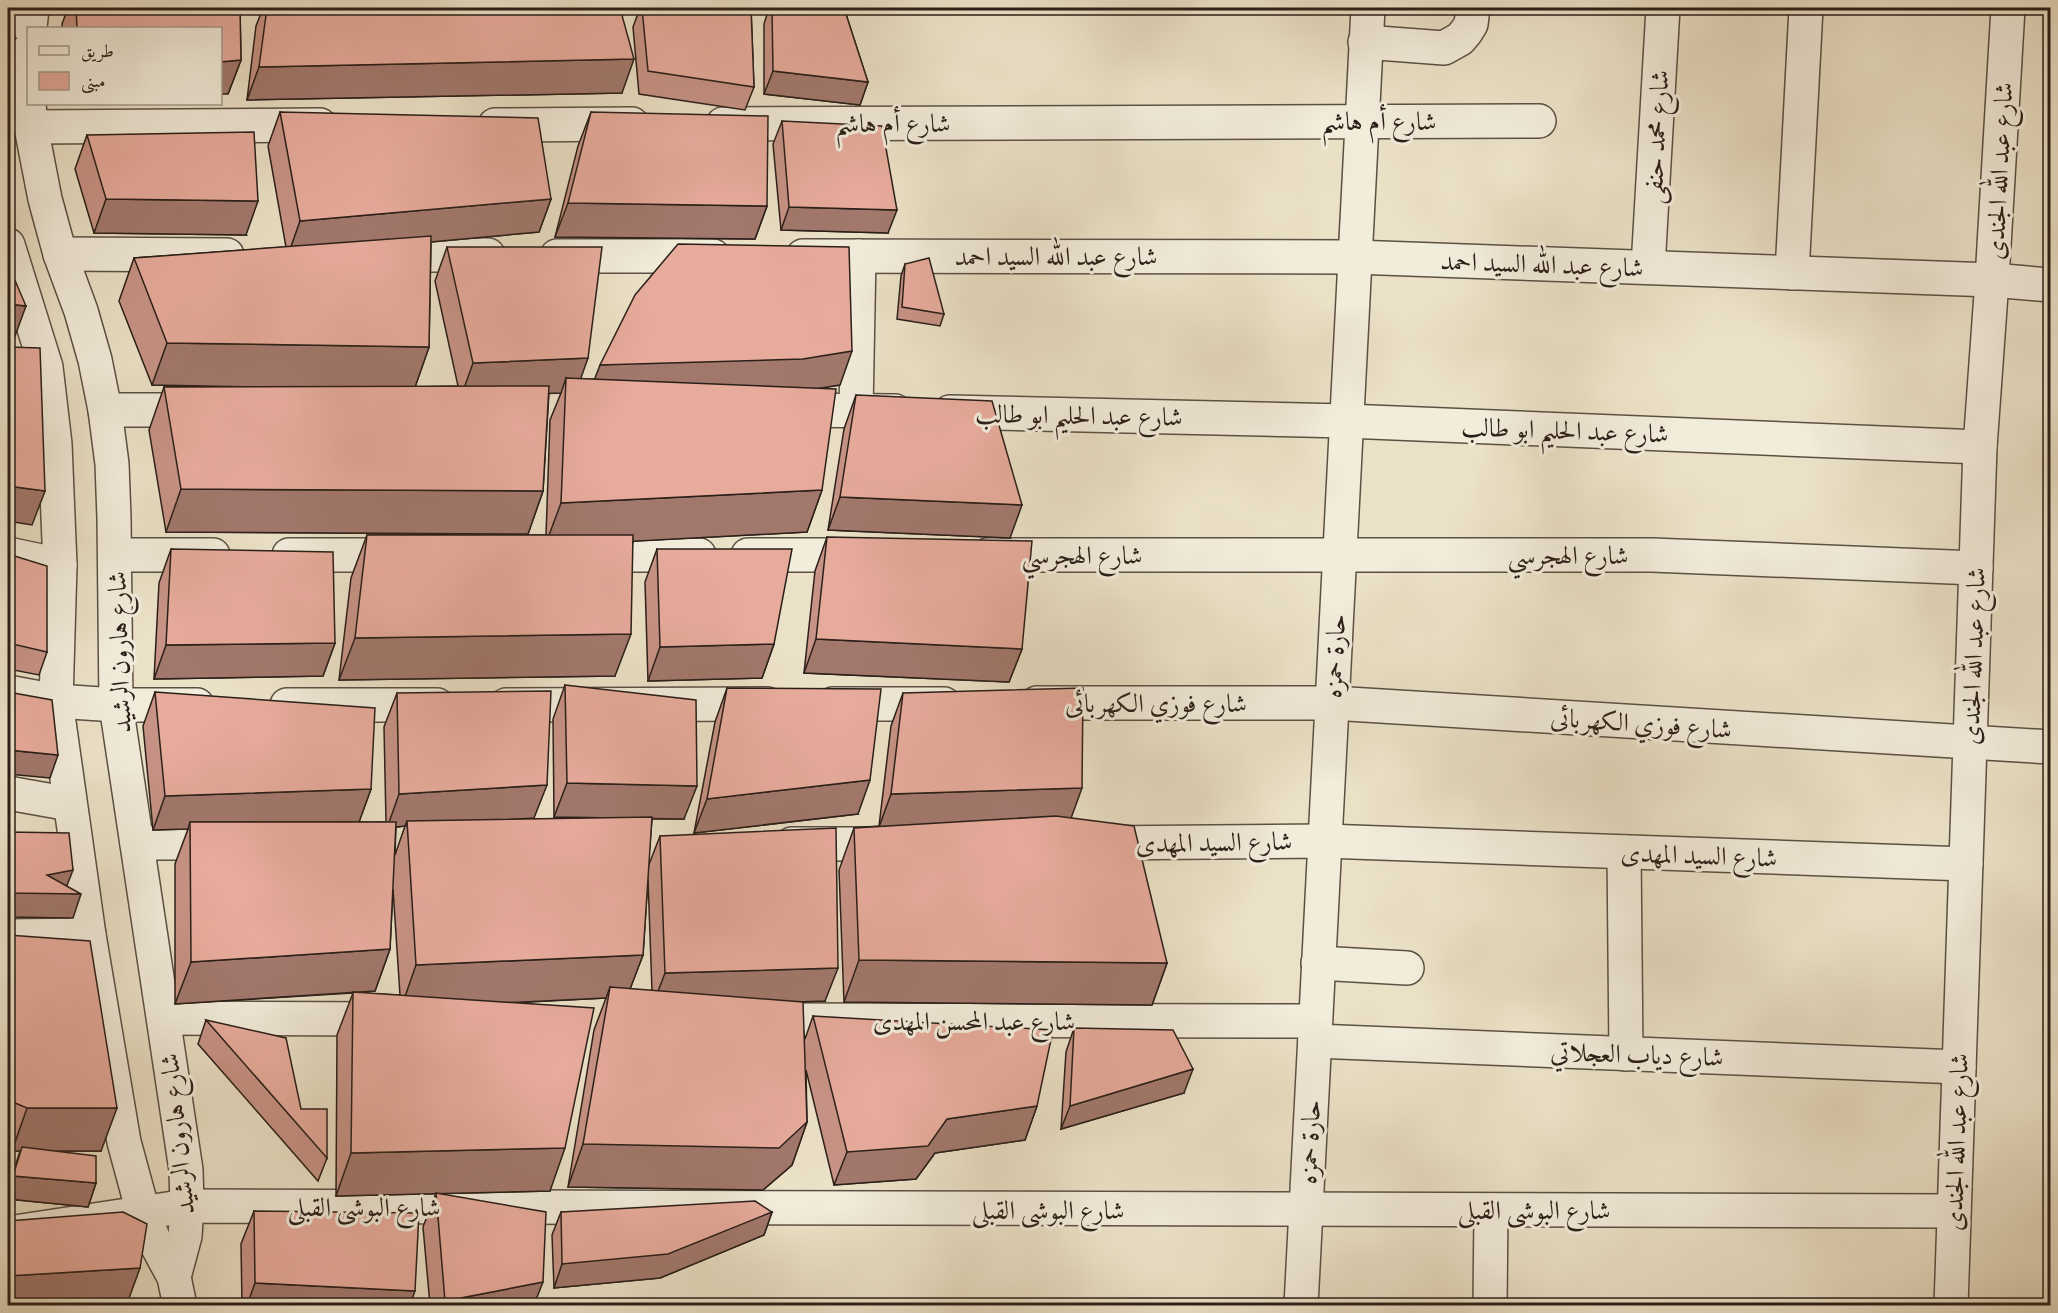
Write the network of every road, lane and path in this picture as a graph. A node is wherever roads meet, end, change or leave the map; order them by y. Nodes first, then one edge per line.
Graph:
1 (32, 8) edge
2 (1368, 8) edge
3 (1473, 8) edge
4 (1663, 8) edge
5 (1806, 8) edge
6 (2008, 8) edge
7 (30, 27) edge
8 (1365, 42) junction
9 (30, 115) edge
10 (1539, 121) dead end
11 (1361, 122) junction
12 (354, 125) edge
13 (462, 125) edge
14 (8, 245) edge
15 (60, 254) junction
16 (252, 255) edge
17 (359, 255) edge
18 (740, 256) edge
19 (775, 256) edge
20 (859, 256) junction
21 (1354, 257) junction
22 (1648, 267) junction
23 (1792, 273) junction
24 (1992, 280) junction
25 (2050, 285) edge
26 (105, 410) junction
27 (224, 410) edge
28 (760, 410) edge
29 (856, 410) junction
30 (1346, 421) junction
31 (1980, 447) junction
32 (8, 554) edge
33 (116, 555) junction
34 (435, 555) edge
35 (565, 555) edge
36 (898, 555) edge
37 (958, 555) edge
38 (1339, 555) junction
39 (60, 565) junction
40 (1976, 568) junction
41 (8, 692) edge
42 (56, 701) junction
43 (1332, 703) junction
44 (974, 704) edge
45 (1010, 704) edge
46 (116, 705) junction
47 (223, 705) edge
48 (259, 705) edge
49 (1970, 744) junction
50 (2050, 747) edge
51 (8, 793) edge
52 (70, 804) junction
53 (1325, 841) junction
54 (137, 843) junction
55 (256, 843) edge
56 (765, 844) edge
57 (920, 844) edge
58 (1062, 844) edge
59 (1624, 852) junction
60 (1966, 864) junction
61 (89, 935) junction
62 (8, 936) edge
63 (1318, 963) junction
64 (1407, 968) dead end
65 (164, 1018) junction
66 (415, 1019) edge
67 (725, 1020) edge
68 (1315, 1031) junction
69 (1626, 1053) junction
70 (1959, 1067) junction
71 (188, 1206) junction
72 (1306, 1210) junction
73 (1491, 1210) junction
74 (1954, 1211) junction
75 (143, 1212) junction
76 (8, 1233) edge
77 (177, 1291) edge
78 (1301, 1305) edge
79 (1490, 1305) edge
80 (1951, 1305) edge

1 - 7 street
2 - 8 street, حارة حمزه
3 - 8 street
4 - 22 street, شارع محمد حنفى
5 - 23 street
6 - 24 street, شارع عبد الله الجندى
8 - 11 street, حارة حمزه
9 - 12 street
9 - 15 street, شارع هارون الرشيد
10 - 11 street, شارع أم هاشم
11 - 13 street, شارع أم هاشم
11 - 21 street, حارة حمزه
14 - 39 street, شارع هارون الرشيد
15 - 16 street
15 - 26 street, شارع هارون الرشيد
17 - 18 street
19 - 20 street, شارع عبد الله السيد احمد
20 - 21 street, شارع عبد الله السيد احمد
20 - 29 street
21 - 22 street, شارع عبد الله السيد احمد
21 - 30 street, حارة حمزه
22 - 23 street, شارع عبد الله السيد احمد
23 - 24 street, شارع عبد الله السيد احمد
24 - 25 street, شارع عبد الله السيد احمد
24 - 31 street, شارع عبد الله الجندى
26 - 27 street
26 - 33 street, شارع هارون الرشيد
28 - 29 street, شارع عبد الحليم ابو طالب
29 - 30 street, شارع عبد الحليم ابو طالب
30 - 31 street, شارع عبد الحليم ابو طالب
30 - 38 street, حارة حمزه
31 - 40 street, شارع عبد الله الجندى
32 - 39 street
33 - 34 street
33 - 46 street, شارع هارون الرشيد
35 - 36 street
37 - 38 street, شارع الهجرسي
38 - 40 street, شارع الهجرسي
38 - 43 street, حارة حمزه
39 - 42 street, شارع هارون الرشيد
40 - 49 street, شارع عبد الله الجندى
41 - 42 street
42 - 46 street
42 - 52 street, شارع هارون الرشيد
43 - 45 street, شارع فوزي الكهربائى
43 - 49 street, شارع فوزي الكهربائى
43 - 53 street, حارة حمزه
44 - 48 street
46 - 47 street
46 - 54 street, شارع هارون الرشيد
49 - 50 street, شارع فوزي الكهربائى
49 - 60 street, شارع عبد الله الجندى
51 - 52 street
52 - 61 street, شارع هارون الرشيد
53 - 58 street, شارع السيد المهدى
53 - 59 street, شارع السيد المهدى
53 - 63 street, حارة حمزه
54 - 55 street
54 - 65 street, شارع هارون الرشيد
56 - 57 street
59 - 60 street, شارع السيد المهدى
59 - 69 street
60 - 70 street, شارع عبد الله الجندى
61 - 62 street
61 - 75 street, شارع هارون الرشيد
63 - 64 street
63 - 68 street, حارة حمزه
65 - 66 street
65 - 71 street, شارع هارون الرشيد
67 - 68 street, شارع عبد المحسن المهدى
68 - 69 street, شارع دياب العجلاتي
68 - 72 street, حارة حمزه
69 - 70 street, شارع دياب العجلاتي
70 - 74 street, شارع عبد الله الجندى
71 - 72 street, شارع البوشى القبلى
71 - 75 street, شارع البوشى القبلى
71 - 77 street, شارع هارون الرشيد
72 - 73 street, شارع البوشى القبلى
72 - 78 street, حارة حمزه
73 - 74 street, شارع البوشى القبلى
73 - 79 street
74 - 80 street, شارع عبد الله الجندى
75 - 76 street, شارع البوشى القبلى
75 - 77 street, شارع هارون الرشيد

